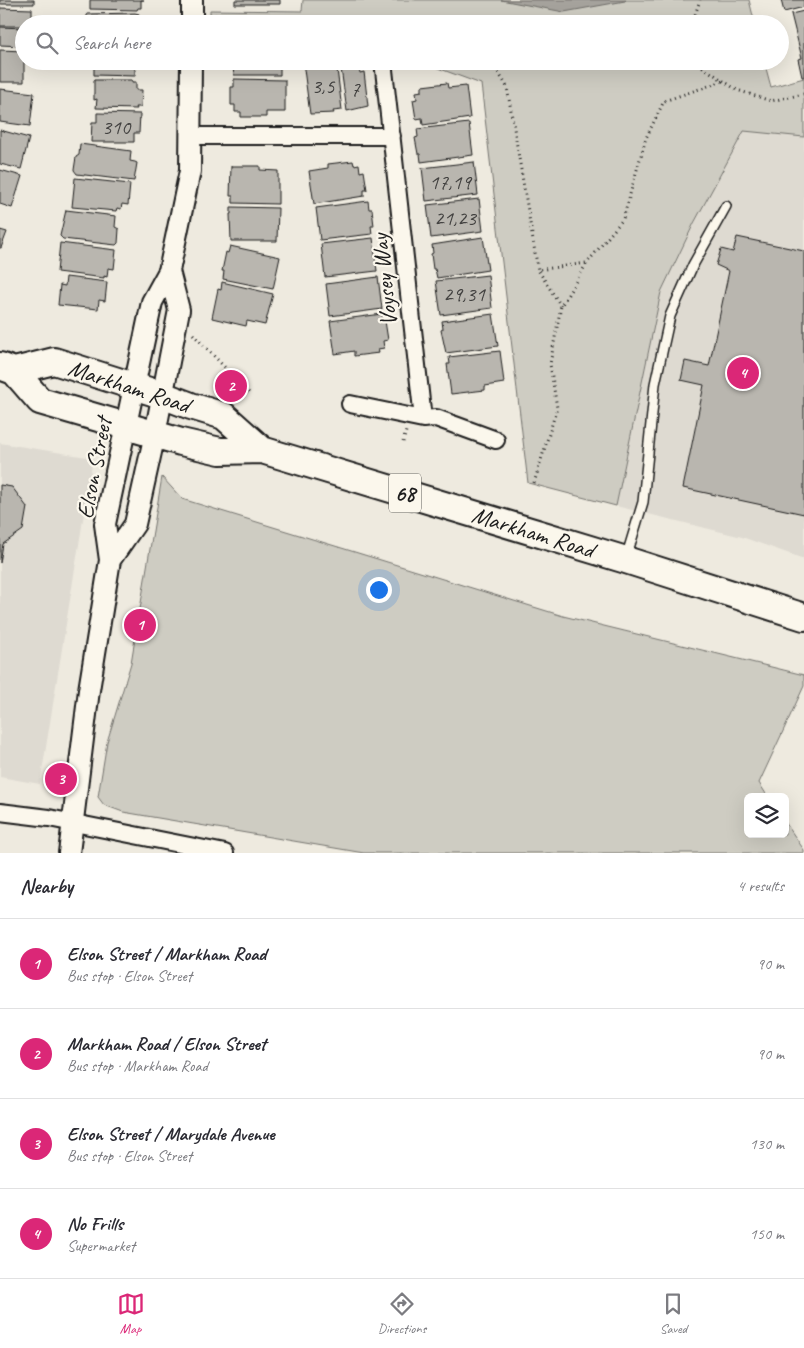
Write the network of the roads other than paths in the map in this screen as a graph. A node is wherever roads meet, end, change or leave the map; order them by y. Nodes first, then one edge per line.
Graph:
1 (191, 70) edge
2 (384, 70) edge
3 (190, 136) junction
4 (392, 136) junction
5 (726, 206) dead end
6 (169, 271) junction
7 (7, 368) edge
8 (135, 387) junction
9 (162, 395) junction
10 (350, 404) dead end
11 (423, 419) junction
12 (126, 426) junction
13 (155, 434) junction
14 (496, 440) dead end
15 (262, 450) junction
16 (110, 560) junction
17 (626, 560) junction
18 (804, 617) edge
19 (0, 812) edge
20 (73, 823) junction
21 (70, 853) edge
22 (225, 853) edge

1 - 3 street, Elson Street
2 - 4 street, Voysey Way
3 - 4 street
3 - 6 street, Elson Street
4 - 11 street, Voysey Way
5 - 17 lane
6 - 8 street, Elson Street
6 - 9 street, Elson Street
7 - 8 main road, Markham Road / 68
7 - 12 main road, Markham Road / 68
8 - 9 main road, Markham Road / 68
8 - 12 street, Elson Street
9 - 13 street, Elson Street
9 - 15 main road, Markham Road / 68
10 - 11 street
11 - 14 street
12 - 13 main road, Markham Road / 68
12 - 16 street, Elson Street
13 - 15 main road, Markham Road / 68
13 - 16 street, Elson Street
15 - 17 main road, Markham Road / 68
16 - 20 street, Elson Street
17 - 18 main road, Markham Road / 68
19 - 20 street
20 - 21 street, Elson Street
20 - 22 street

